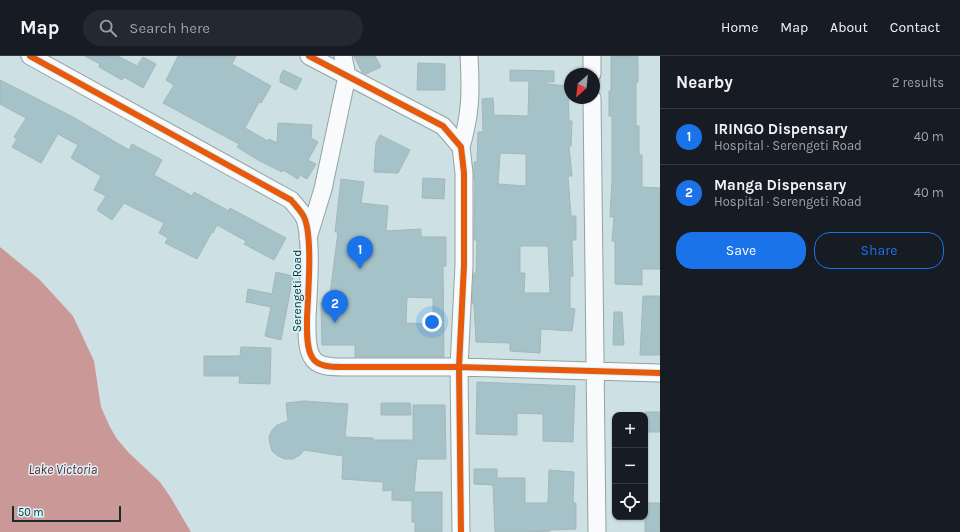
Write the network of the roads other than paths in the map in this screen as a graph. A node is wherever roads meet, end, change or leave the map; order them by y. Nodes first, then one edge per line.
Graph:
1 (30, 56) edge
2 (310, 56) edge
3 (343, 56) edge
4 (469, 56) edge
5 (592, 56) edge
6 (592, 68) edge
7 (347, 76) junction
8 (592, 104) edge
9 (461, 147) junction
10 (308, 238) junction
11 (459, 367) junction
12 (595, 371) junction
13 (660, 373) edge
14 (461, 532) edge
15 (597, 532) edge

1 - 10 street, Serengeti Road
2 - 7 street
3 - 7 street
4 - 9 street
5 - 6 street
7 - 9 street
7 - 10 street
8 - 12 street
9 - 11 street
10 - 11 street, Serengeti Road
11 - 12 street, Serengeti Road
11 - 14 street
12 - 13 street, Serengeti Road
12 - 15 street

